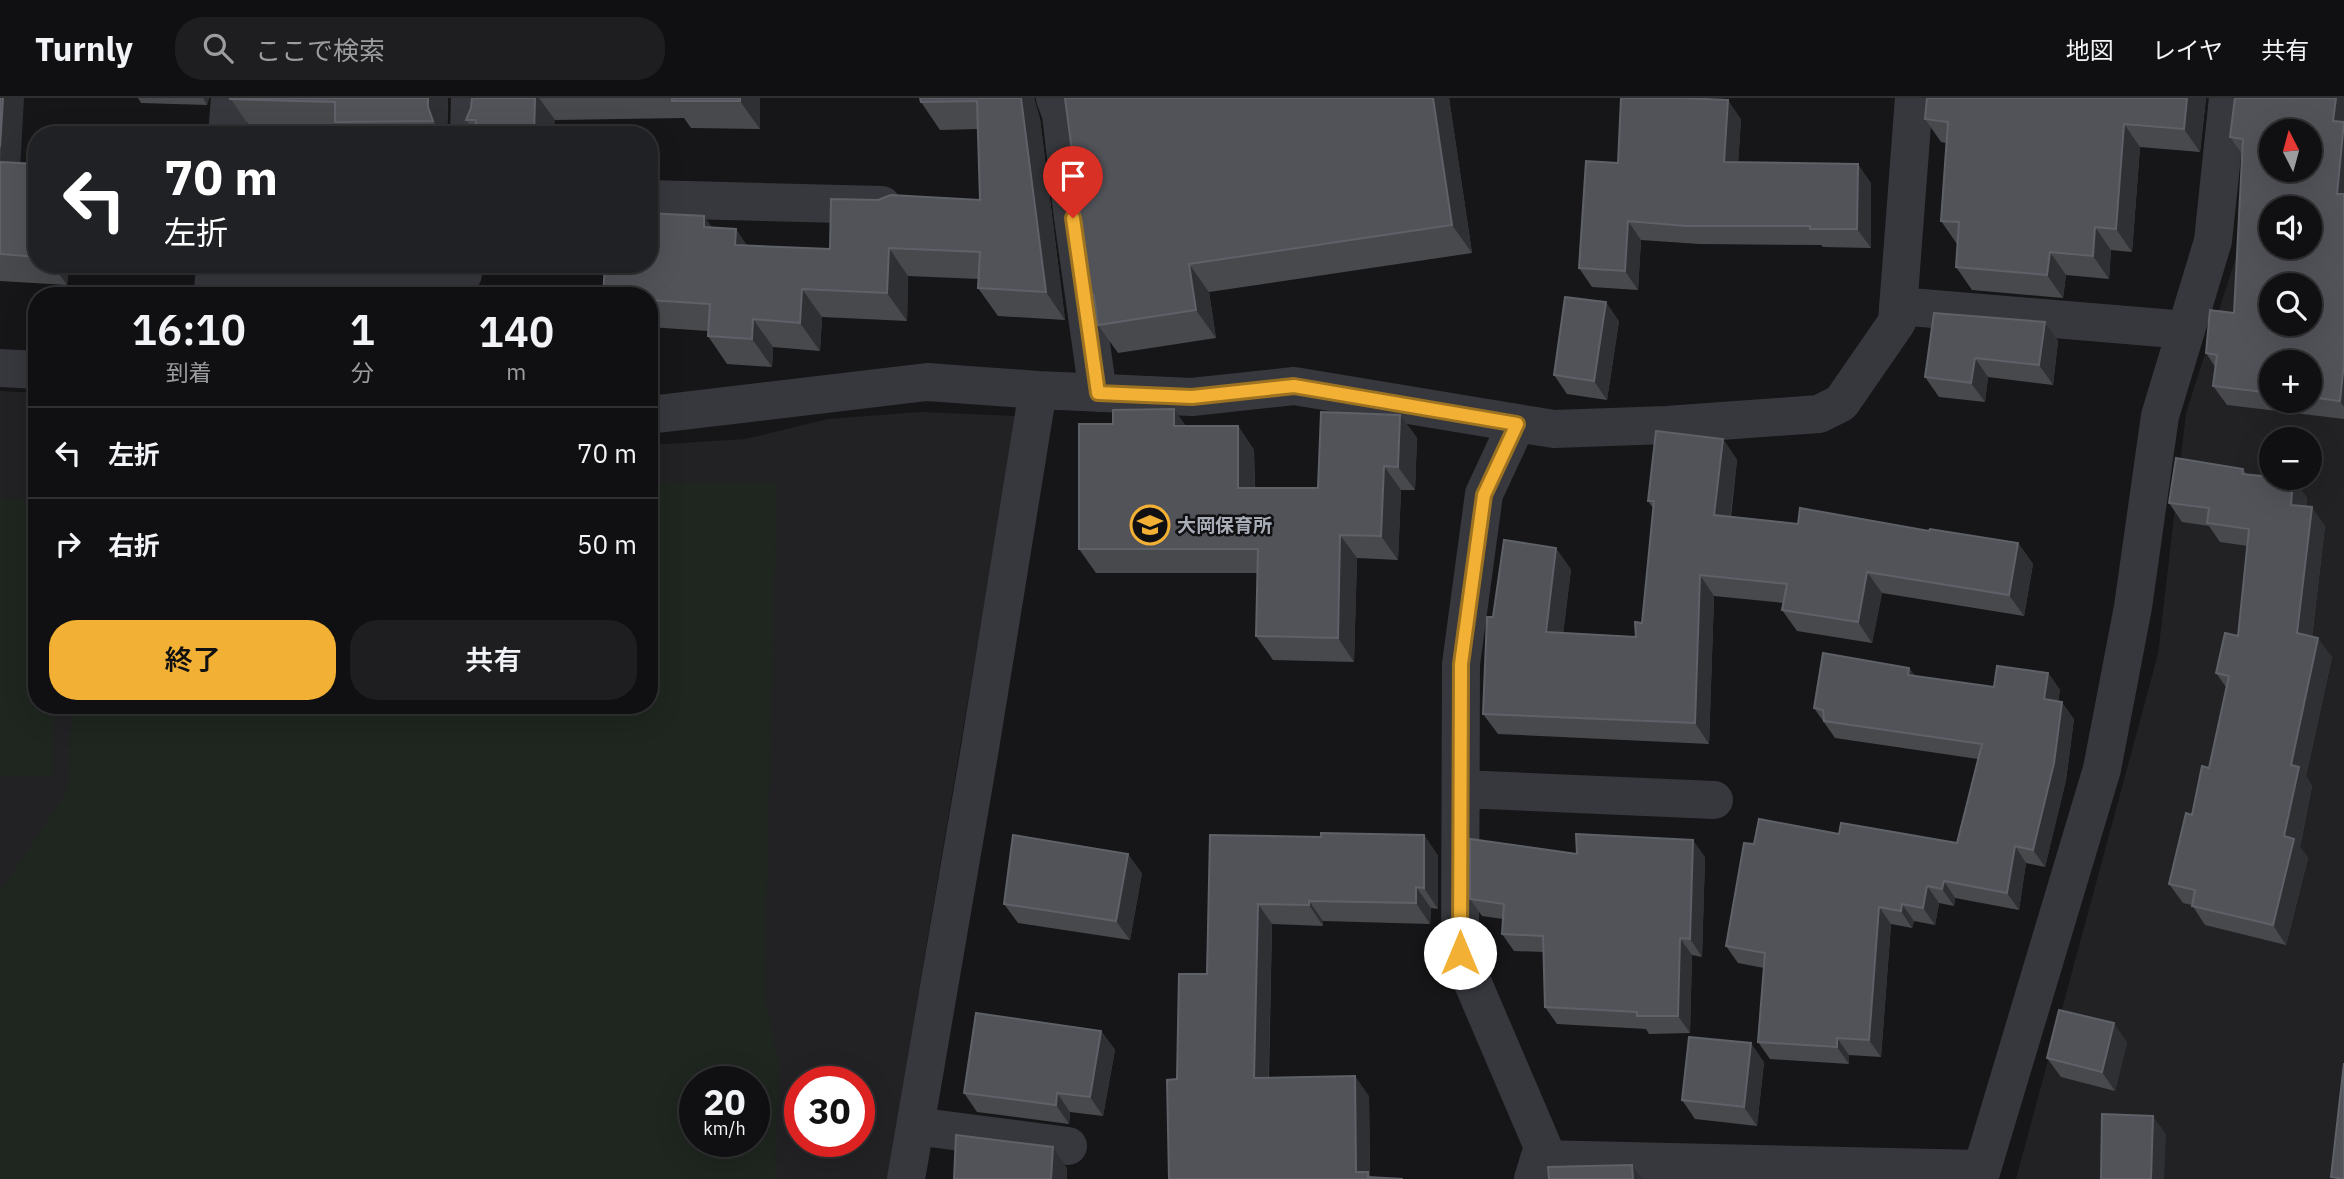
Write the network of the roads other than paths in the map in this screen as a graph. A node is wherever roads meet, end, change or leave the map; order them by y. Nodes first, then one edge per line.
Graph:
1 (230, 98) edge
2 (470, 98) edge
3 (1055, 98) edge
4 (1914, 98) edge
5 (2228, 98) edge
6 (227, 126) edge
7 (469, 126) edge
8 (658, 199) edge
9 (898, 206) edge
10 (463, 273) edge
11 (214, 277) edge
12 (1898, 306) junction
13 (2186, 330) junction
14 (0, 368) edge
15 (28, 370) edge
16 (1038, 390) junction
17 (1098, 393) junction
18 (658, 414) edge
19 (1517, 424) junction
20 (1461, 789) junction
21 (1714, 800) dead end
22 (915, 1126) junction
23 (1068, 1146) dead end
24 (1536, 1169) edge
25 (1980, 1174) edge
26 (906, 1179) edge

1 - 6 street
2 - 7 street
3 - 17 street
4 - 12 street
5 - 13 street
8 - 9 street
10 - 11 street
12 - 13 street
12 - 19 street
13 - 25 street
14 - 15 street
16 - 17 street
16 - 18 street
16 - 22 street
17 - 19 street
19 - 20 street
20 - 21 street
20 - 24 street
22 - 23 street
22 - 26 street
24 - 25 street

